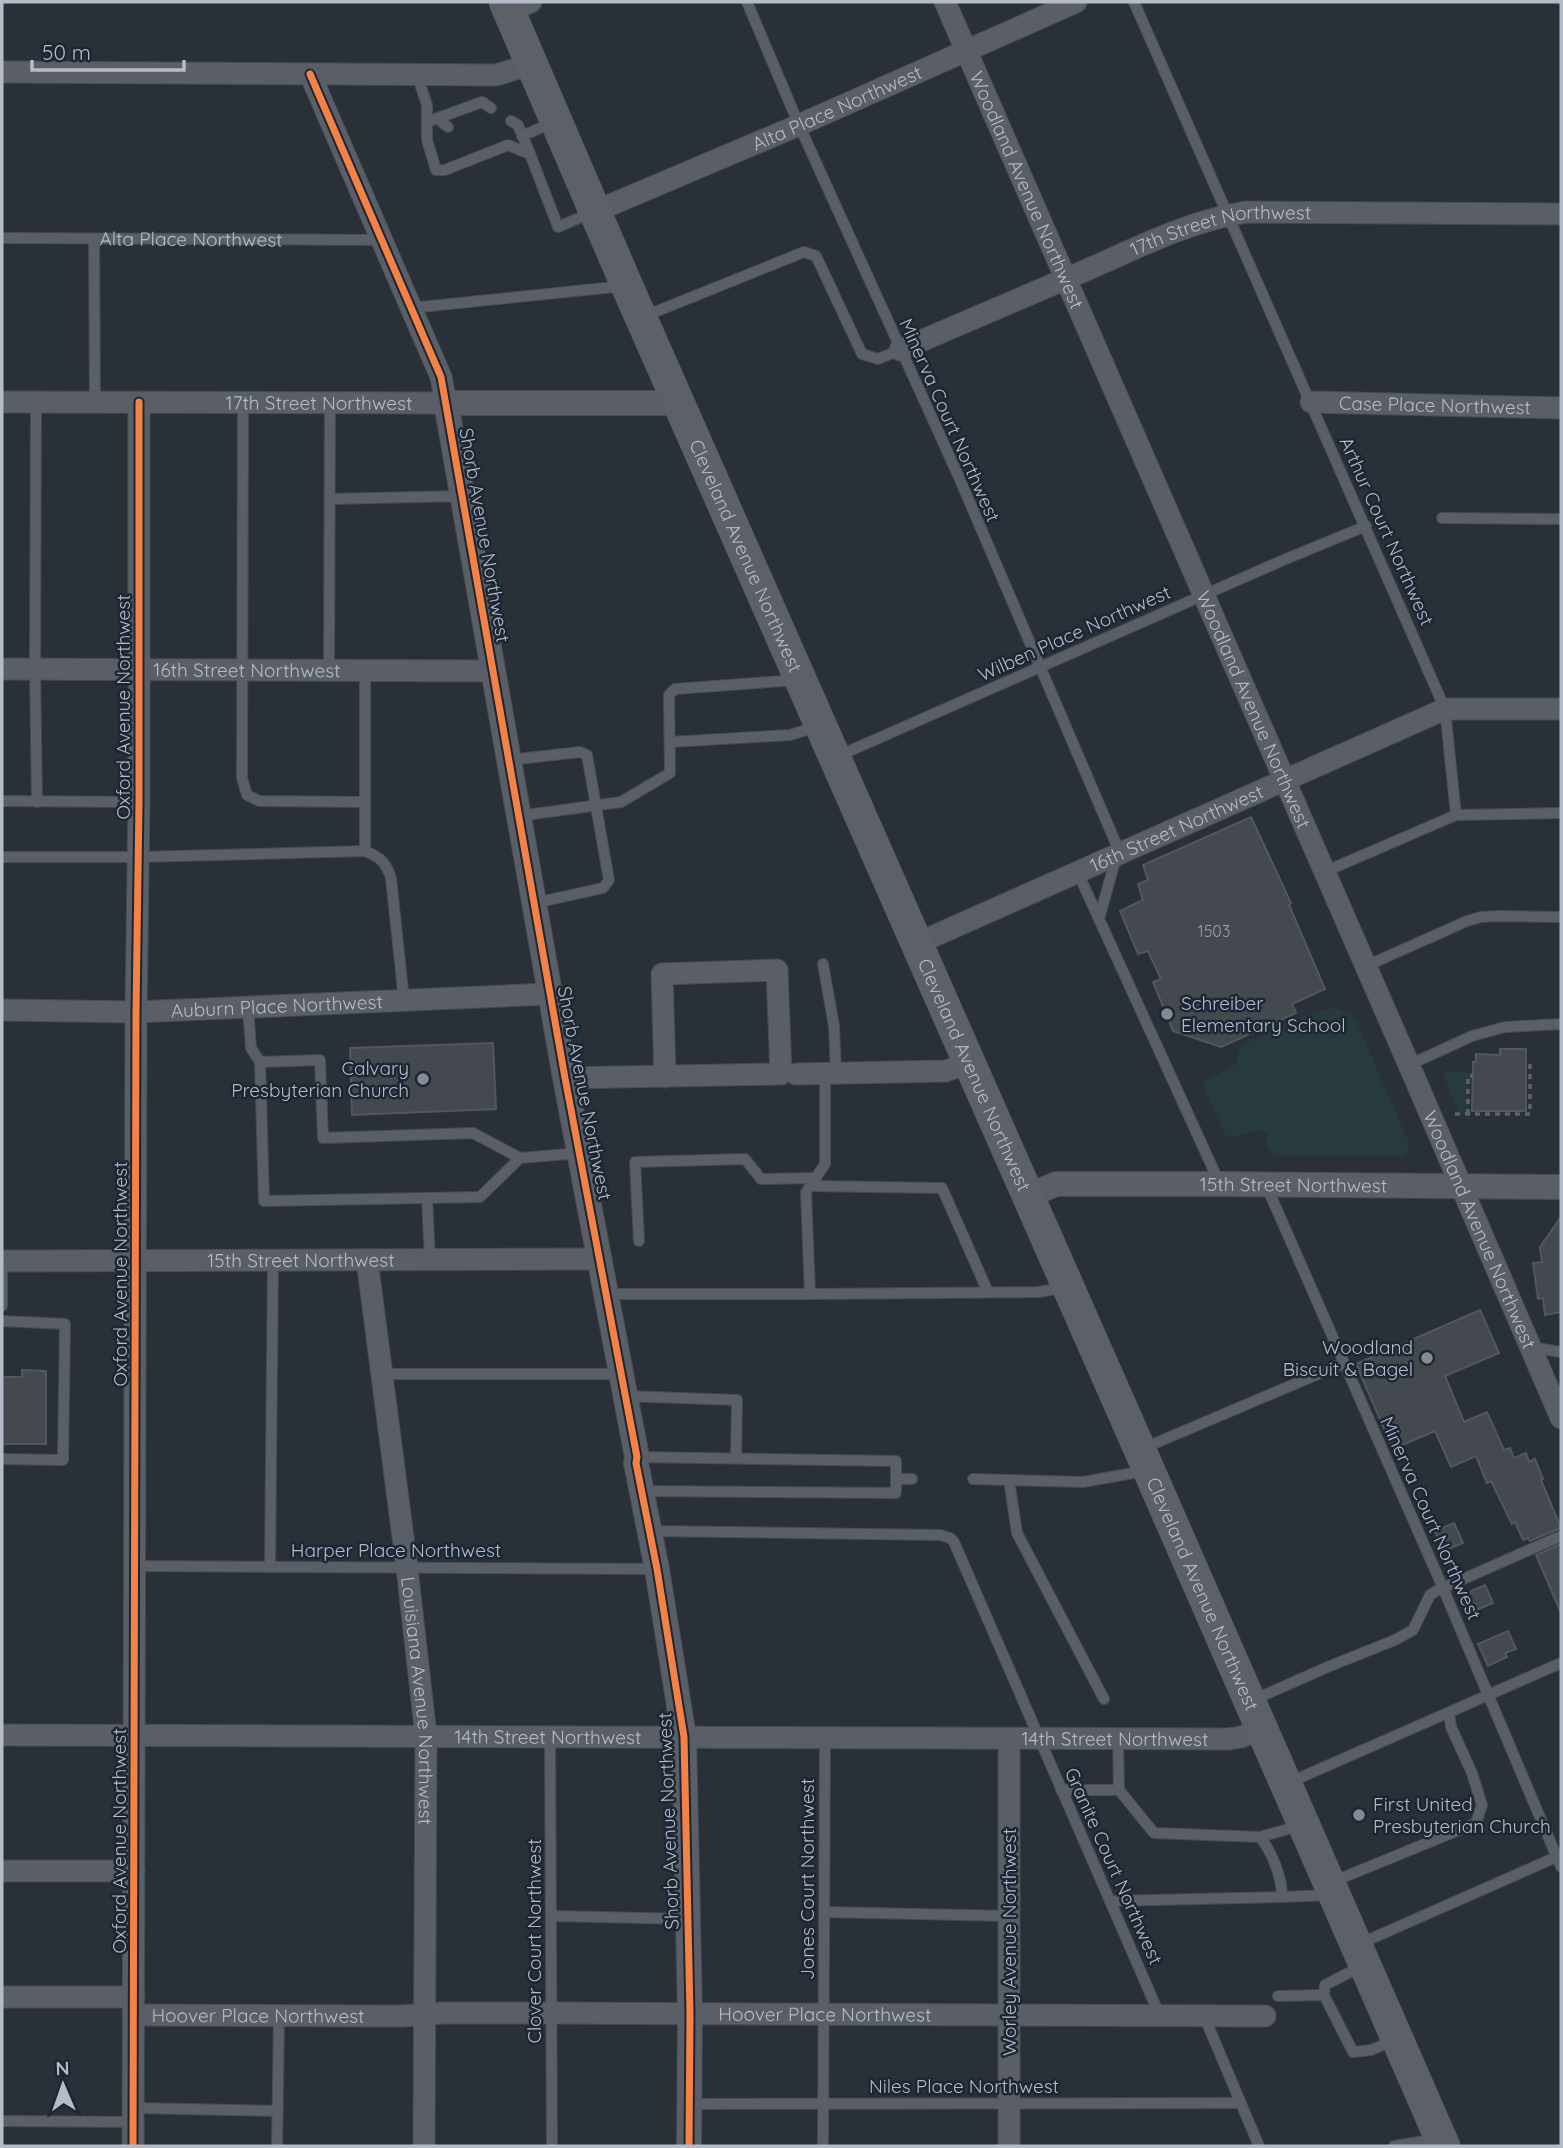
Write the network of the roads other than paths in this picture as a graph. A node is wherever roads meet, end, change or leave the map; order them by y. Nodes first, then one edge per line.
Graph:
1 (747, 2) edge
2 (945, 2) edge
3 (1076, 2) edge
4 (1134, 2) edge
5 (515, 5) edge
6 (967, 50) junction
7 (532, 64) junction
8 (2, 72) edge
9 (310, 74) junction
10 (416, 75) junction
11 (463, 108) junction
12 (491, 108) dead end
13 (473, 116) dead end
14 (432, 120) junction
15 (511, 121) dead end
16 (557, 121) junction
17 (799, 125) junction
18 (448, 127) dead end
19 (497, 136) dead end
20 (523, 136) junction
21 (508, 145) junction
22 (471, 147) dead end
23 (530, 154) junction
24 (482, 155) junction
25 (596, 211) junction
26 (1561, 214) edge
27 (1227, 215) junction
28 (2, 238) edge
29 (94, 239) junction
30 (381, 240) junction
31 (1067, 279) junction
32 (627, 286) junction
33 (411, 308) junction
34 (642, 317) junction
35 (900, 350) junction
36 (2, 402) edge
37 (36, 402) junction
38 (95, 402) junction
39 (139, 402) junction
40 (243, 402) junction
41 (330, 402) junction
42 (1311, 402) junction
43 (446, 403) junction
44 (679, 403) junction
45 (1561, 408) edge
46 (462, 496) junction
47 (330, 499) junction
48 (1442, 518) dead end
49 (1561, 519) edge
50 (1366, 526) junction
51 (1205, 594) junction
52 (1039, 668) junction
53 (2, 669) edge
54 (35, 669) junction
55 (139, 669) junction
56 (242, 670) junction
57 (329, 670) junction
58 (365, 670) junction
59 (493, 671) junction
60 (801, 680) junction
61 (1445, 709) junction
62 (1561, 709) edge
63 (821, 725) junction
64 (670, 742) junction
65 (835, 757) junction
66 (509, 760) junction
67 (1285, 779) junction
68 (2, 801) edge
69 (37, 802) junction
70 (139, 802) junction
71 (365, 802) junction
72 (595, 806) junction
73 (1561, 813) edge
74 (1457, 815) junction
75 (519, 816) junction
76 (365, 851) junction
77 (1119, 853) junction
78 (2, 857) edge
79 (139, 857) junction
80 (1324, 872) junction
81 (1078, 873) junction
82 (535, 903) junction
83 (1561, 918) edge
84 (1099, 919) junction
85 (916, 944) junction
86 (822, 964) dead end
87 (1366, 965) junction
88 (550, 994) junction
89 (404, 1000) junction
90 (248, 1007) junction
91 (2, 1010) edge
92 (136, 1012) junction
93 (1561, 1024) edge
94 (260, 1062) junction
95 (968, 1063) junction
96 (1409, 1065) junction
97 (830, 1073) junction
98 (789, 1074) junction
99 (665, 1077) junction
100 (565, 1079) junction
101 (580, 1153) junction
102 (520, 1158) junction
103 (813, 1182) junction
104 (1220, 1184) junction
105 (1265, 1185) junction
106 (1460, 1186) junction
107 (1561, 1187) edge
108 (1028, 1196) junction
109 (427, 1198) junction
110 (639, 1241) dead end
111 (430, 1259) junction
112 (601, 1259) junction
113 (367, 1260) junction
114 (2, 1261) edge
115 (136, 1261) junction
116 (273, 1261) junction
117 (1068, 1287) junction
118 (988, 1292) junction
119 (607, 1294) junction
120 (810, 1294) junction
121 (2, 1306) edge
122 (2, 1321) edge
123 (1530, 1347) junction
124 (1561, 1352) edge
125 (1344, 1363) junction
126 (382, 1374) junction
127 (623, 1385) junction
128 (1561, 1418) edge
129 (637, 1457) junction
130 (2, 1458) edge
131 (736, 1458) junction
132 (1144, 1460) junction
133 (896, 1479) junction
134 (912, 1479) dead end
135 (973, 1479) dead end
136 (1009, 1480) junction
137 (642, 1491) junction
138 (650, 1531) junction
139 (1561, 1536) edge
140 (135, 1566) junction
141 (270, 1567) junction
142 (407, 1568) junction
143 (657, 1569) junction
144 (1443, 1588) junction
145 (1561, 1663) edge
146 (1489, 1695) junction
147 (1104, 1699) dead end
148 (1449, 1713) junction
149 (1255, 1715) junction
150 (2, 1735) edge
151 (134, 1735) junction
152 (426, 1736) junction
153 (550, 1736) junction
154 (684, 1737) junction
155 (825, 1738) junction
156 (1009, 1739) junction
157 (1039, 1739) junction
158 (1118, 1739) junction
159 (1285, 1784) junction
160 (1061, 1790) junction
161 (1119, 1790) junction
162 (1303, 1825) junction
163 (1261, 1837) junction
164 (1560, 1859) edge
165 (2, 1871) edge
166 (134, 1871) junction
167 (1331, 1889) junction
168 (1282, 1897) junction
169 (1110, 1901) junction
170 (824, 1912) junction
171 (552, 1916) junction
172 (1010, 1916) junction
173 (688, 1919) junction
174 (1360, 1955) junction
175 (1324, 1995) junction
176 (1278, 1996) dead end
177 (2, 1997) edge
178 (134, 2006) junction
179 (552, 2012) junction
180 (690, 2014) junction
181 (424, 2015) junction
182 (824, 2015) junction
183 (1010, 2015) junction
184 (1265, 2015) dead end
185 (1204, 2016) junction
186 (279, 2017) junction
187 (1160, 2017) junction
188 (1397, 2039) junction
189 (1009, 2103) junction
190 (1239, 2103) junction
191 (690, 2104) junction
192 (824, 2104) junction
193 (278, 2110) junction
194 (134, 2115) junction
195 (2, 2121) edge
196 (1442, 2142) edge
197 (134, 2146) edge
198 (278, 2146) edge
199 (424, 2146) edge
200 (552, 2146) edge
201 (690, 2146) edge
202 (823, 2146) edge
203 (1009, 2146) edge
204 (1259, 2146) edge
205 (1394, 2146) edge

1 - 17 lane, Minerva Court Northwest
2 - 6 street, Woodland Avenue Northwest
3 - 6 street, Alta Place Northwest
4 - 27 lane, Arthur Court Northwest
5 - 7 main road, Cleveland Avenue Northwest
6 - 17 street, Alta Place Northwest
6 - 31 street, Woodland Avenue Northwest
7 - 10 street
7 - 16 main road, Cleveland Avenue Northwest
8 - 9 street
9 - 10 street
9 - 30 street, Shorb Avenue Northwest
10 - 14 lane
11 - 12 lane
11 - 13 lane
11 - 14 lane
14 - 18 lane
14 - 24 lane
15 - 20 lane
16 - 20 lane
16 - 25 main road, Cleveland Avenue Northwest
17 - 25 street, Alta Place Northwest
17 - 35 lane, Minerva Court Northwest
19 - 21 lane
20 - 23 lane
21 - 23 lane
21 - 24 lane
22 - 24 lane
23 - 25 lane
25 - 32 main road, Cleveland Avenue Northwest
26 - 27 street, 17th Street Northwest
27 - 31 street, 17th Street Northwest
27 - 42 lane, Arthur Court Northwest
28 - 29 lane, Alta Place Northwest
29 - 30 lane, Alta Place Northwest
29 - 38 lane
30 - 33 street, Shorb Avenue Northwest
31 - 35 street, 17th Street Northwest
31 - 51 street, Woodland Avenue Northwest
32 - 33 lane
32 - 34 main road, Cleveland Avenue Northwest
33 - 43 street, Shorb Avenue Northwest
34 - 35 lane
34 - 44 main road, Cleveland Avenue Northwest
35 - 52 lane, Minerva Court Northwest
36 - 37 street, 17th Street Northwest
37 - 38 street, 17th Street Northwest
37 - 54 lane
38 - 39 street, 17th Street Northwest
39 - 40 street, 17th Street Northwest
39 - 55 street, Oxford Avenue Northwest
40 - 41 street, 17th Street Northwest
40 - 56 lane
41 - 43 street, 17th Street Northwest
41 - 47 lane
42 - 45 street, Case Place Northwest
42 - 50 lane, Arthur Court Northwest
43 - 44 street, 17th Street Northwest
43 - 46 street, Shorb Avenue Northwest
44 - 60 main road, Cleveland Avenue Northwest
46 - 47 lane
46 - 59 street, Shorb Avenue Northwest
47 - 57 lane
48 - 49 lane
50 - 51 lane, Wilben Place Northwest
50 - 61 lane, Arthur Court Northwest
51 - 52 lane, Wilben Place Northwest
51 - 67 street, Woodland Avenue Northwest
52 - 65 lane, Wilben Place Northwest
52 - 77 lane, Minerva Court Northwest
53 - 54 street, 16th Street Northwest
54 - 55 street, 16th Street Northwest
54 - 69 lane
55 - 56 street, 16th Street Northwest
55 - 70 street, Oxford Avenue Northwest
56 - 57 street, 16th Street Northwest
56 - 71 lane
57 - 58 street, 16th Street Northwest
58 - 59 street, 16th Street Northwest
58 - 71 lane
59 - 66 street, Shorb Avenue Northwest
60 - 63 main road, Cleveland Avenue Northwest
60 - 64 lane
61 - 62 street, 16th Street Northwest
61 - 67 street, 16th Street Northwest
61 - 74 lane, Arthur Court Northwest
63 - 64 lane
63 - 65 main road, Cleveland Avenue Northwest
64 - 72 lane
65 - 85 main road, Cleveland Avenue Northwest
66 - 72 lane
66 - 75 street, Shorb Avenue Northwest
67 - 77 street, 16th Street Northwest
67 - 80 street, Woodland Avenue Northwest
68 - 69 lane
69 - 70 lane
70 - 79 street, Oxford Avenue Northwest
71 - 76 lane
72 - 75 lane
72 - 82 lane
73 - 74 lane
74 - 80 lane
75 - 82 street, Shorb Avenue Northwest
76 - 79 lane
76 - 89 lane
77 - 81 street, 16th Street Northwest
77 - 84 lane
78 - 79 lane
79 - 92 street, Oxford Avenue Northwest
80 - 87 street, Woodland Avenue Northwest
81 - 84 lane
81 - 85 street, 16th Street Northwest
82 - 88 street, Shorb Avenue Northwest
83 - 87 lane
84 - 104 lane
85 - 95 main road, Cleveland Avenue Northwest
86 - 97 lane
87 - 96 street, Woodland Avenue Northwest
88 - 89 street, Auburn Place Northwest
88 - 100 street, Shorb Avenue Northwest
89 - 90 street, Auburn Place Northwest
90 - 92 street, Auburn Place Northwest
90 - 94 lane
91 - 92 street, Auburn Place Northwest
92 - 115 street, Oxford Avenue Northwest
93 - 96 lane
94 - 102 lane
94 - 109 lane
95 - 97 street
95 - 108 main road, Cleveland Avenue Northwest
96 - 106 street, Woodland Avenue Northwest
97 - 98 street
97 - 103 lane
98 - 99 street
98 - 99 street
99 - 100 street
100 - 101 street, Shorb Avenue Northwest
101 - 102 lane
101 - 112 street, Shorb Avenue Northwest
102 - 109 lane
103 - 110 lane
103 - 118 lane
103 - 120 lane
104 - 105 street, 15th Street Northwest
104 - 108 street, 15th Street Northwest
105 - 106 street, 15th Street Northwest
105 - 125 lane, Minerva Court Northwest
106 - 107 street, 15th Street Northwest
106 - 123 street, Woodland Avenue Northwest
108 - 117 main road, Cleveland Avenue Northwest
109 - 111 lane
111 - 112 street, 15th Street Northwest
111 - 113 street, 15th Street Northwest
112 - 119 street, Shorb Avenue Northwest
113 - 116 street, 15th Street Northwest
113 - 126 street, Louisiana Avenue Northwest
114 - 115 street, 15th Street Northwest
114 - 121 lane
115 - 116 street, 15th Street Northwest
115 - 140 street, Oxford Avenue Northwest
116 - 141 lane
117 - 118 lane
117 - 132 main road, Cleveland Avenue Northwest
118 - 120 lane
119 - 120 lane
119 - 127 street, Shorb Avenue Northwest
122 - 130 lane
123 - 124 lane
123 - 128 street, Woodland Avenue Northwest
125 - 132 lane
125 - 144 lane, Minerva Court Northwest
126 - 127 lane
126 - 142 street, Louisiana Avenue Northwest
127 - 129 street, Shorb Avenue Northwest
127 - 131 lane
129 - 131 lane
129 - 137 street, Shorb Avenue Northwest
131 - 133 lane
132 - 136 lane
132 - 149 main road, Cleveland Avenue Northwest
133 - 134 lane
133 - 137 lane
135 - 136 lane
136 - 147 lane
137 - 138 street, Shorb Avenue Northwest
138 - 143 street, Shorb Avenue Northwest
138 - 157 lane, Granite Court Northwest
139 - 144 lane
140 - 141 lane, Harper Place Northwest
140 - 151 street, Oxford Avenue Northwest
141 - 142 lane, Harper Place Northwest
142 - 143 lane, Harper Place Northwest
142 - 152 street, Louisiana Avenue Northwest
143 - 154 street, Shorb Avenue Northwest
144 - 146 lane, Minerva Court Northwest
144 - 149 lane
145 - 146 lane
146 - 148 lane
146 - 164 lane, Minerva Court Northwest
148 - 159 lane
148 - 167 lane
149 - 158 street, 14th Street Northwest
149 - 159 main road, Cleveland Avenue Northwest
150 - 151 street, 14th Street Northwest
151 - 152 street, 14th Street Northwest
151 - 166 street, Oxford Avenue Northwest
152 - 153 street, 14th Street Northwest
152 - 181 street, Louisiana Avenue Northwest
153 - 154 street, 14th Street Northwest
153 - 171 lane, Clover Court Northwest
154 - 155 street, 14th Street Northwest
154 - 173 street, Shorb Avenue Northwest
155 - 156 street, 14th Street Northwest
155 - 170 lane, Jones Court Northwest
156 - 157 street, 14th Street Northwest
156 - 172 street, Worley Avenue Northwest
157 - 158 street, 14th Street Northwest
157 - 160 lane, Granite Court Northwest
158 - 161 lane
159 - 162 main road, Cleveland Avenue Northwest
160 - 161 lane
160 - 169 lane, Granite Court Northwest
161 - 163 lane
162 - 163 lane
162 - 167 main road, Cleveland Avenue Northwest
163 - 168 lane
164 - 174 lane
165 - 166 street
166 - 178 street, Oxford Avenue Northwest
167 - 168 lane
167 - 174 main road, Cleveland Avenue Northwest
168 - 169 lane
169 - 187 lane, Granite Court Northwest
170 - 172 lane
170 - 182 lane, Jones Court Northwest
171 - 173 lane
171 - 179 lane, Clover Court Northwest
172 - 183 street, Worley Avenue Northwest
173 - 180 street, Shorb Avenue Northwest
174 - 175 lane
174 - 188 main road, Cleveland Avenue Northwest
175 - 176 lane
175 - 188 lane
177 - 178 street, Hoover Place Northwest
178 - 186 street, Hoover Place Northwest
178 - 194 street, Oxford Avenue Northwest
179 - 180 street, Hoover Place Northwest
179 - 181 street, Hoover Place Northwest
179 - 200 lane, Clover Court Northwest
180 - 182 street, Hoover Place Northwest
180 - 191 street, Shorb Avenue Northwest
181 - 186 street, Hoover Place Northwest
181 - 199 street, Louisiana Avenue Northwest
182 - 183 street, Hoover Place Northwest
182 - 192 lane, Jones Court Northwest
183 - 187 street, Hoover Place Northwest
183 - 189 street, Worley Avenue Northwest
184 - 185 street, Hoover Place Northwest
185 - 187 street, Hoover Place Northwest
185 - 190 lane
186 - 193 lane
188 - 196 main road, Cleveland Avenue Northwest
189 - 190 lane, Niles Place Northwest
189 - 192 lane, Niles Place Northwest
189 - 203 street, Worley Avenue Northwest
190 - 204 lane
191 - 192 lane, Niles Place Northwest
191 - 201 street, Shorb Avenue Northwest
192 - 202 lane, Jones Court Northwest
193 - 194 lane
193 - 198 lane
194 - 195 lane
194 - 197 street, Oxford Avenue Northwest
196 - 205 lane

